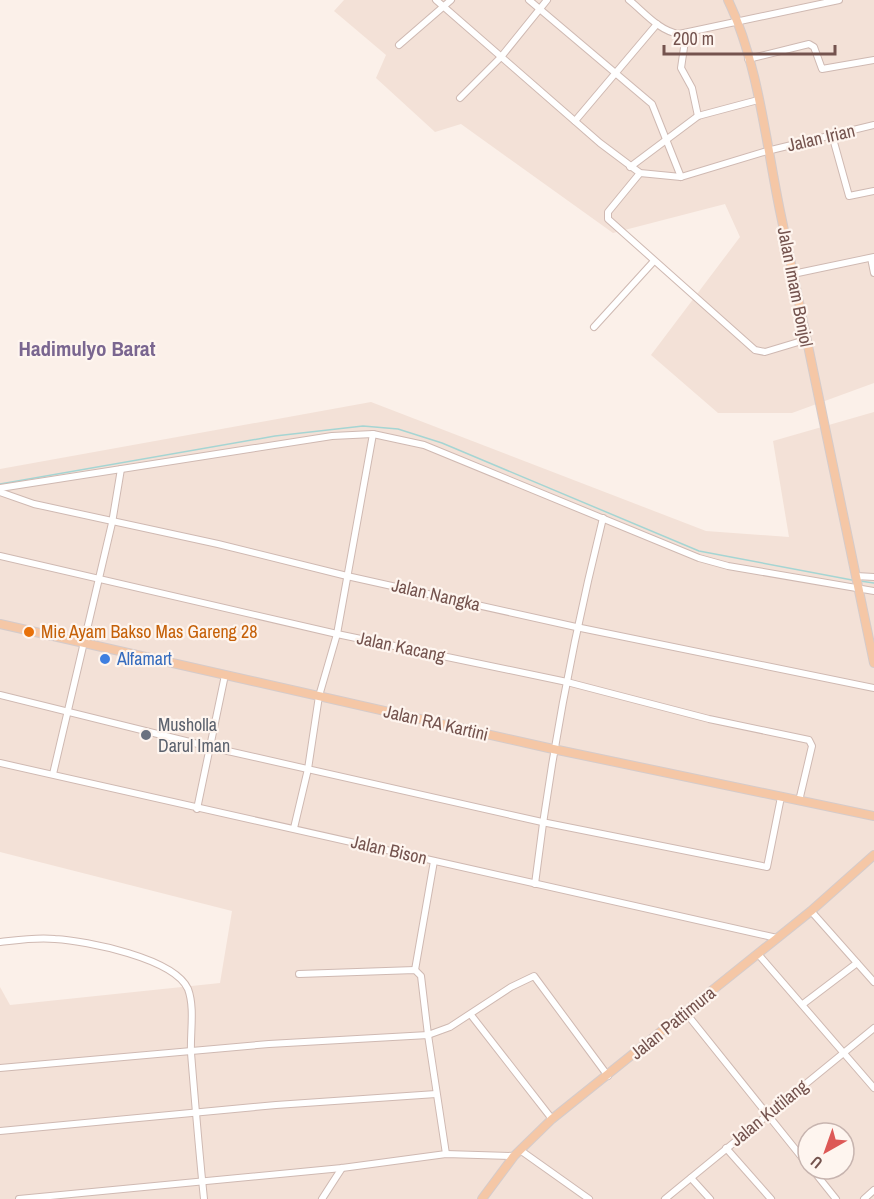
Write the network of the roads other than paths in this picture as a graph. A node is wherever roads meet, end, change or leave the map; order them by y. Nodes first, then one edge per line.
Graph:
1 (435, 0) edge
2 (451, 0) edge
3 (529, 0) edge
4 (547, 0) edge
5 (629, 0) edge
6 (728, 0) edge
7 (839, 0) edge
8 (443, 8) junction
9 (539, 9) junction
10 (739, 22) junction
11 (657, 24) junction
12 (686, 34) junction
13 (399, 45) dead end
14 (501, 57) junction
15 (748, 59) junction
16 (874, 60) edge
17 (618, 73) junction
18 (460, 98) dead end
19 (758, 100) junction
20 (698, 116) junction
21 (575, 121) junction
22 (874, 125) edge
23 (832, 135) junction
24 (666, 138) junction
25 (767, 151) junction
26 (630, 167) junction
27 (640, 173) junction
28 (681, 177) junction
29 (874, 191) edge
30 (873, 258) edge
31 (654, 261) junction
32 (874, 273) edge
33 (794, 274) junction
34 (594, 327) dead end
35 (805, 340) junction
36 (373, 434) junction
37 (121, 469) junction
38 (0, 490) edge
39 (603, 518) junction
40 (112, 522) junction
41 (0, 556) edge
42 (347, 576) junction
43 (856, 577) junction
44 (874, 577) edge
45 (99, 579) junction
46 (858, 590) junction
47 (874, 591) edge
48 (0, 624) edge
49 (576, 627) junction
50 (337, 634) junction
51 (85, 643) junction
52 (874, 663) edge
53 (225, 675) junction
54 (567, 682) junction
55 (874, 688) edge
56 (0, 695) edge
57 (319, 696) junction
58 (69, 710) junction
59 (210, 747) junction
60 (554, 749) junction
61 (0, 763) edge
62 (308, 769) junction
63 (53, 774) junction
64 (781, 797) junction
65 (799, 801) junction
66 (197, 809) junction
67 (874, 816) edge
68 (543, 822) junction
69 (294, 828) junction
70 (873, 860) edge
71 (434, 861) junction
72 (535, 884) junction
73 (811, 911) junction
74 (777, 938) junction
75 (0, 942) edge
76 (758, 954) junction
77 (857, 963) junction
78 (415, 970) junction
79 (299, 974) dead end
80 (874, 982) edge
81 (804, 1004) junction
82 (686, 1013) junction
83 (471, 1015) junction
84 (874, 1028) edge
85 (428, 1035) junction
86 (191, 1051) junction
87 (844, 1053) junction
88 (0, 1068) edge
89 (609, 1076) junction
90 (874, 1088) edge
91 (436, 1094) junction
92 (197, 1114) junction
93 (768, 1116) junction
94 (552, 1119) junction
95 (0, 1131) edge
96 (726, 1148) junction
97 (796, 1150) edge
98 (517, 1153) junction
99 (446, 1154) junction
100 (342, 1168) junction
101 (691, 1178) junction
102 (202, 1181) junction
103 (822, 1181) edge
104 (874, 1190) edge
105 (324, 1198) edge
106 (19, 1199) edge
107 (204, 1199) edge
108 (482, 1199) edge
109 (589, 1199) edge
110 (665, 1199) edge
111 (710, 1199) edge
112 (771, 1199) edge
113 (836, 1199) edge
114 (864, 1199) edge

1 - 8 street
2 - 8 street
3 - 9 street
4 - 9 street
5 - 11 street
6 - 10 main road, Jalan Imam Bonjol
7 - 10 street
8 - 13 street
8 - 14 street
9 - 14 street
9 - 17 street
10 - 12 street
10 - 15 main road, Jalan Imam Bonjol
11 - 12 street
11 - 17 street
12 - 20 street
14 - 18 street
14 - 21 street
15 - 16 street
15 - 19 main road, Jalan Imam Bonjol
17 - 21 street
17 - 24 street
19 - 20 street
19 - 25 main road, Jalan Imam Bonjol
20 - 24 street
21 - 26 street
22 - 23 street, Jalan Irian
23 - 25 street, Jalan Irian
23 - 29 street
24 - 26 street
24 - 28 street
25 - 28 street, Jalan Irian
25 - 33 main road, Jalan Imam Bonjol
26 - 27 street
27 - 28 street
27 - 31 street
30 - 32 street
30 - 33 street
31 - 34 street
31 - 35 street
33 - 35 main road, Jalan Imam Bonjol
35 - 43 main road, Jalan Imam Bonjol
36 - 37 street, Jalan Nangka
36 - 39 street, Jalan Nangka
36 - 42 street
37 - 38 street, Jalan Nangka
37 - 40 street
38 - 40 street, Jalan Nangka
39 - 46 street, Jalan Nangka
39 - 49 street
40 - 42 street, Jalan Nangka
40 - 45 street
41 - 45 street, Jalan Kacang
42 - 49 street, Jalan Nangka
42 - 50 street
43 - 44 street
43 - 46 main road
45 - 50 street, Jalan Kacang
45 - 51 street
46 - 47 street, Jalan Nangka
46 - 52 main road
48 - 51 main road, Jalan RA Kartini
49 - 54 street
49 - 55 street, Jalan Nangka
50 - 54 street, Jalan Kacang
50 - 57 street
51 - 53 main road, Jalan RA Kartini
51 - 58 street
53 - 57 main road, Jalan RA Kartini
53 - 59 street
54 - 60 street
54 - 65 street, Jalan Kacang
56 - 58 street
57 - 60 main road, Jalan RA Kartini
57 - 62 street
58 - 59 street
58 - 63 street
59 - 62 street
59 - 66 street
60 - 64 main road, Jalan RA Kartini
60 - 68 street
61 - 63 street, Jalan Bison
62 - 68 street
62 - 69 street
63 - 66 street, Jalan Bison
64 - 65 main road, Jalan RA Kartini
64 - 68 street
65 - 67 main road, Jalan RA Kartini
66 - 69 street, Jalan Bison
68 - 72 street
69 - 71 street, Jalan Bison
70 - 73 main road, Jalan Pattimura
71 - 72 street, Jalan Bison
71 - 78 street
72 - 74 street, Jalan Bison
73 - 74 main road, Jalan Pattimura
73 - 77 street
74 - 76 main road, Jalan Pattimura
75 - 86 street
76 - 81 street
76 - 82 main road, Jalan Pattimura
77 - 80 street
77 - 81 street
78 - 79 street
78 - 85 street
81 - 87 street
82 - 89 main road, Jalan Pattimura
82 - 93 street
83 - 85 street
83 - 89 street
83 - 94 street
84 - 87 street, Jalan Kutilang
85 - 86 street
85 - 91 street
86 - 88 street
86 - 92 street
87 - 90 street
87 - 93 street, Jalan Kutilang
89 - 94 main road, Jalan Pattimura
91 - 92 street
91 - 99 street
92 - 95 street
92 - 102 street
93 - 96 street, Jalan Kutilang
93 - 97 street
94 - 98 main road, Jalan Pattimura
96 - 101 street, Jalan Kutilang
96 - 112 street
98 - 99 street
98 - 108 main road, Jalan Pattimura
98 - 109 street
99 - 100 street
100 - 102 street
100 - 105 street
101 - 110 street, Jalan Kutilang
101 - 111 street
102 - 106 street
102 - 107 street
103 - 113 street
104 - 114 street

